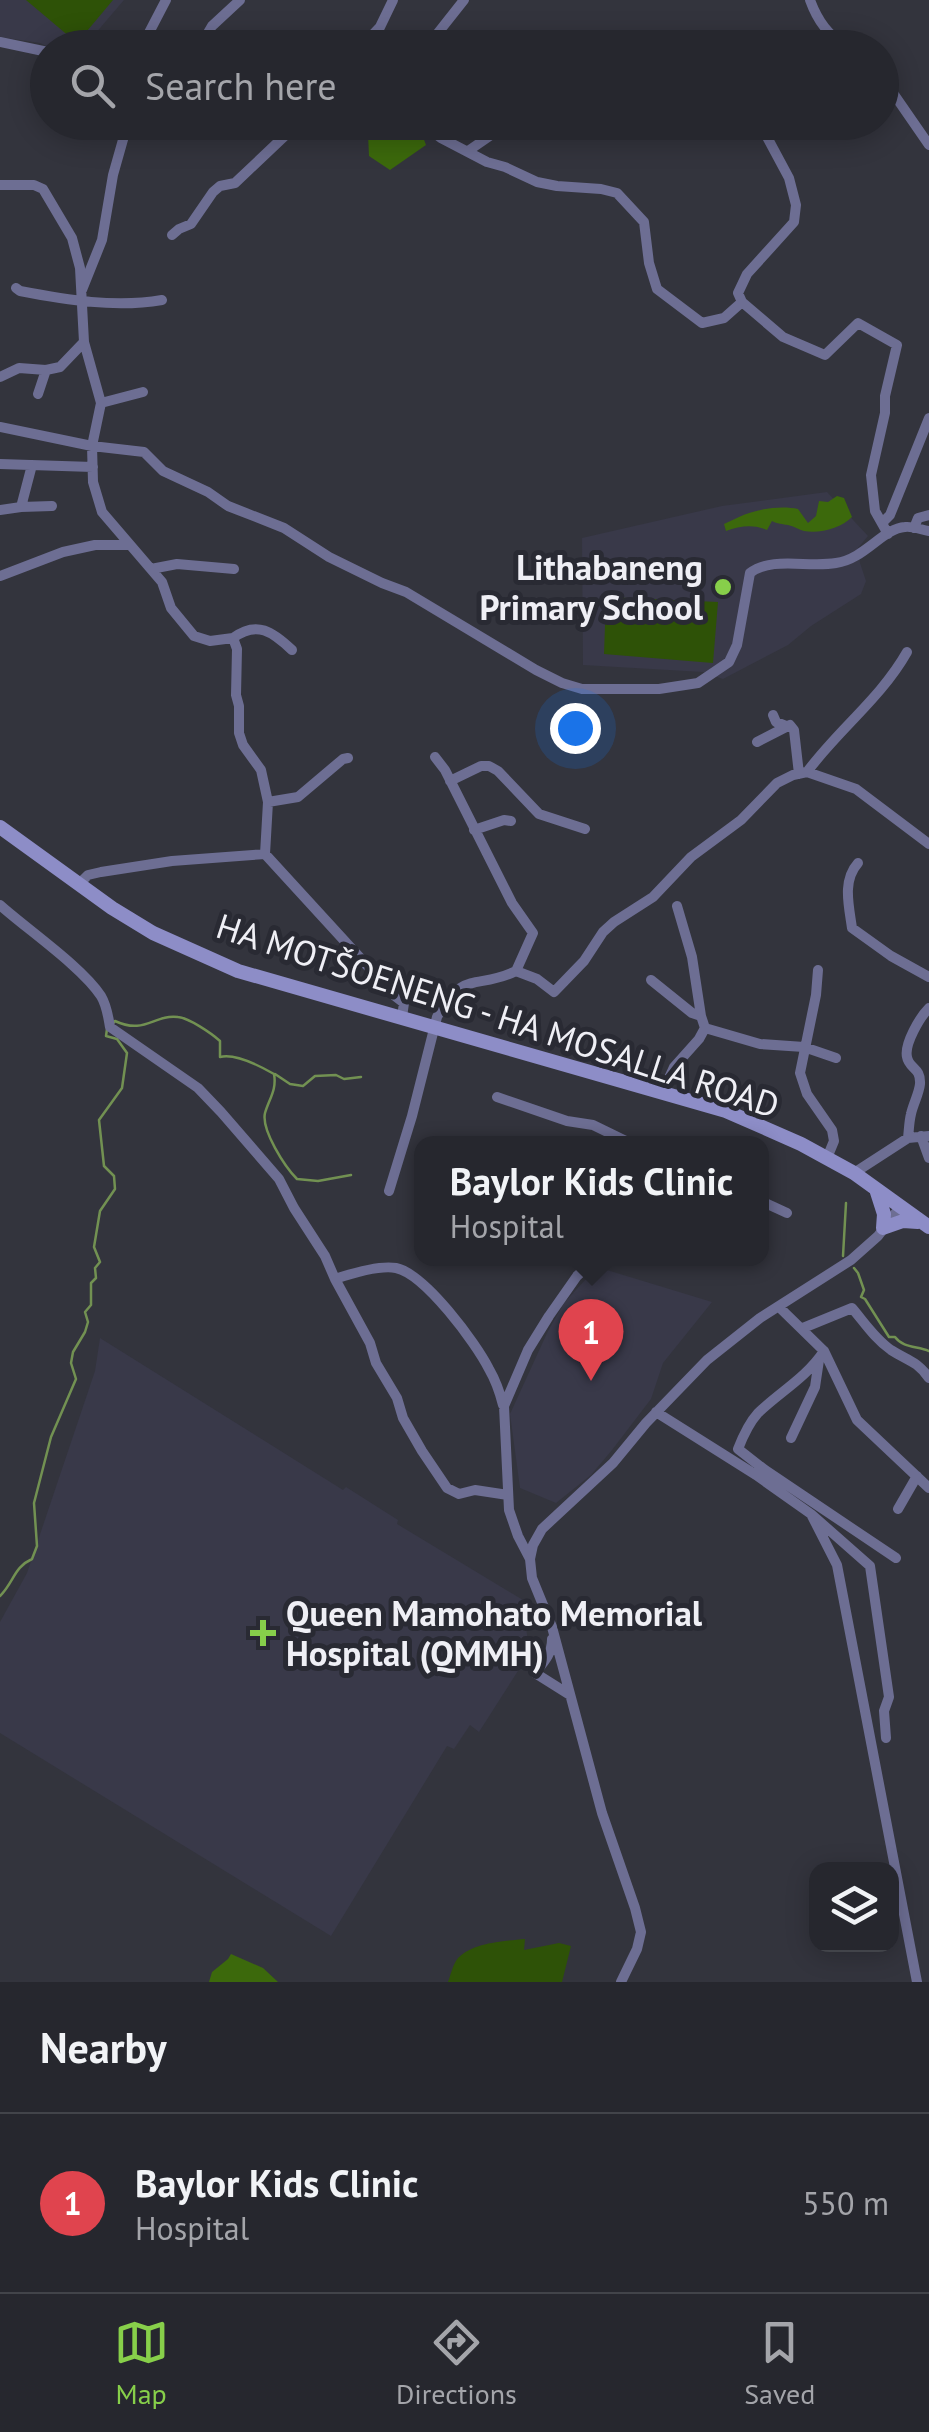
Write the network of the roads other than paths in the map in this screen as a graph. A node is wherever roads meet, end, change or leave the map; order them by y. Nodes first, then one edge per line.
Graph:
1 (166, 0) edge
2 (240, 0) edge
3 (393, 0) edge
4 (464, 0) edge
5 (810, 0) edge
6 (150, 30) edge
7 (210, 30) edge
8 (376, 30) edge
9 (440, 30) edge
10 (825, 30) edge
11 (0, 42) edge
12 (30, 48) edge
13 (899, 102) edge
14 (123, 140) edge
15 (280, 140) edge
16 (445, 140) edge
17 (484, 140) edge
18 (769, 140) edge
19 (929, 145) edge
20 (468, 151) junction
21 (0, 185) edge
22 (172, 236) dead end
23 (16, 288) dead end
24 (82, 295) junction
25 (162, 300) dead end
26 (742, 302) junction
27 (84, 342) junction
28 (46, 370) junction
29 (0, 378) edge
30 (144, 392) dead end
31 (38, 394) dead end
32 (101, 404) junction
33 (929, 418) edge
34 (0, 427) edge
35 (92, 446) junction
36 (0, 464) edge
37 (32, 465) junction
38 (93, 466) junction
39 (52, 506) dead end
40 (21, 507) junction
41 (0, 510) edge
42 (929, 515) edge
43 (885, 528) junction
44 (914, 528) junction
45 (929, 531) edge
46 (129, 545) junction
47 (151, 569) junction
48 (234, 569) dead end
49 (0, 576) edge
50 (233, 638) junction
51 (292, 650) dead end
52 (907, 652) dead end
53 (773, 716) dead end
54 (786, 726) junction
55 (757, 742) dead end
56 (434, 757) dead end
57 (348, 758) dead end
58 (803, 773) junction
59 (450, 781) junction
60 (268, 802) junction
61 (511, 821) dead end
62 (0, 827) edge
63 (585, 829) dead end
64 (474, 830) junction
65 (929, 844) edge
66 (265, 854) junction
67 (858, 863) dead end
68 (79, 884) junction
69 (0, 906) edge
70 (677, 906) dead end
71 (818, 970) dead end
72 (516, 971) junction
73 (929, 977) edge
74 (651, 980) dead end
75 (929, 1008) edge
76 (701, 1016) junction
77 (402, 1017) junction
78 (435, 1026) junction
79 (705, 1028) junction
80 (804, 1047) junction
81 (836, 1058) dead end
82 (663, 1091) junction
83 (496, 1097) dead end
84 (615, 1136) edge
85 (925, 1136) edge
86 (908, 1138) junction
87 (827, 1158) junction
88 (929, 1158) edge
89 (854, 1173) junction
90 (876, 1189) junction
91 (389, 1191) dead end
92 (769, 1205) edge
93 (900, 1207) junction
94 (787, 1213) dead end
95 (926, 1225) edge
96 (883, 1228) junction
97 (588, 1266) edge
98 (335, 1280) junction
99 (779, 1306) junction
100 (803, 1328) junction
101 (822, 1354) junction
102 (929, 1378) edge
103 (504, 1406) junction
104 (656, 1412) junction
105 (791, 1438) dead end
106 (917, 1476) junction
107 (929, 1488) edge
108 (508, 1495) junction
109 (898, 1509) dead end
110 (811, 1514) junction
111 (530, 1558) junction
112 (896, 1558) dead end
113 (552, 1627) junction
114 (563, 1669) junction
115 (535, 1672) junction
116 (570, 1695) junction
117 (886, 1738) dead end
118 (621, 1982) edge
119 (917, 1982) edge

1 - 6 street
2 - 7 street
3 - 8 street
4 - 9 street
5 - 10 street
11 - 12 street
13 - 19 street
14 - 24 street
15 - 22 street
16 - 20 street
17 - 20 street
18 - 26 street
20 - 26 street
21 - 24 street
23 - 24 street
24 - 25 street
24 - 27 street
26 - 43 street
27 - 28 street
27 - 32 street
28 - 29 street
28 - 31 street
30 - 32 street
32 - 35 street
33 - 43 street
34 - 35 street
35 - 38 street
35 - 43 street
36 - 37 street
37 - 38 street
37 - 40 street
38 - 46 street
39 - 40 street
40 - 41 street
42 - 44 street
43 - 44 street
44 - 45 street
46 - 47 street
46 - 49 street
47 - 48 street
47 - 50 street
50 - 51 street
50 - 60 street
52 - 58 street
53 - 54 street
54 - 55 street
54 - 58 street
56 - 59 street
57 - 60 street
58 - 65 street
58 - 72 street
59 - 63 street
59 - 64 street
60 - 66 street
61 - 64 street
62 - 68 main road, HA MOTŠOENENG - HA MOSALLA ROAD
64 - 72 street
66 - 68 street
66 - 77 street
67 - 73 street
68 - 77 main road, HA MOTŠOENENG - HA MOSALLA ROAD
69 - 98 street
70 - 76 street
71 - 80 street
72 - 78 street
74 - 76 street
75 - 86 street
76 - 79 street
77 - 78 main road, HA MOTŠOENENG - HA MOSALLA ROAD
78 - 82 main road, HA MOTŠOENENG - HA MOSALLA ROAD
78 - 91 street
79 - 80 street
79 - 82 street
80 - 81 street
80 - 87 street
82 - 87 main road, HA MOTŠOENENG - HA MOSALLA ROAD
83 - 84 street
85 - 86 street
85 - 88 street
86 - 89 street
87 - 89 main road, HA MOTŠOENENG - HA MOSALLA ROAD
89 - 90 main road, HA MOTŠOENENG - HA MOSALLA ROAD
90 - 93 main road, HA MOTŠOENENG - HA MOSALLA ROAD
90 - 96 main road
92 - 94 street
93 - 95 main road, HA MOTŠOENENG - HA MOSALLA ROAD
93 - 96 street
95 - 96 main road
96 - 99 street
97 - 103 street
98 - 103 street
98 - 108 street
99 - 100 street
99 - 104 street
100 - 101 street
100 - 102 street
101 - 105 street
101 - 106 street
101 - 112 street
103 - 108 street
104 - 110 street
104 - 111 street
106 - 107 street
106 - 109 street
108 - 111 street
110 - 117 street
110 - 119 street
111 - 113 street
113 - 114 street
113 - 115 street
114 - 115 street
114 - 116 street
115 - 116 street
116 - 118 street

